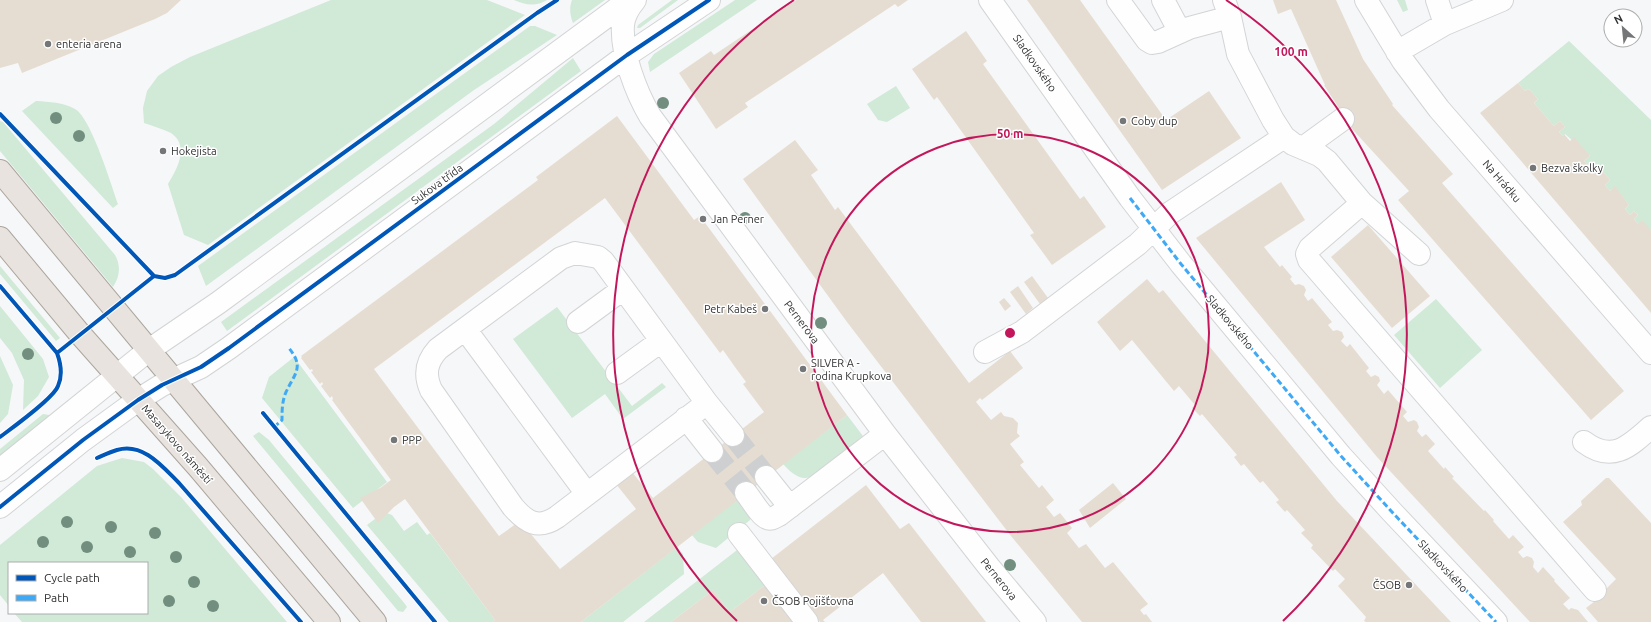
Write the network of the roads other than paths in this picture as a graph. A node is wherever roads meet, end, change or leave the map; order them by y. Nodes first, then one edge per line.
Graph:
1 (629, 0) edge
2 (635, 0) edge
3 (709, 0) edge
4 (990, 0) edge
5 (1118, 0) edge
6 (1163, 0) edge
7 (1366, 0) edge
8 (1437, 0) edge
9 (1502, 0) edge
10 (1227, 8) edge
11 (1445, 24) junction
12 (1180, 32) junction
13 (1397, 52) junction
14 (627, 55) junction
15 (1343, 119) dead end
16 (1284, 137) junction
17 (1303, 148) junction
18 (0, 171) edge
19 (1362, 203) junction
20 (1153, 229) junction
21 (0, 238) edge
22 (1419, 254) dead end
23 (623, 289) junction
24 (578, 322) dead end
25 (465, 329) junction
26 (661, 341) junction
27 (149, 350) junction
28 (985, 352) dead end
29 (1651, 353) edge
30 (617, 373) dead end
31 (116, 376) junction
32 (174, 380) junction
33 (138, 400) junction
34 (707, 403) junction
35 (686, 418) junction
36 (1651, 427) edge
37 (885, 434) junction
38 (733, 435) tunnel mouth
39 (1584, 442) dead end
40 (712, 451) tunnel mouth
41 (0, 470) edge
42 (766, 478) tunnel mouth
43 (746, 493) tunnel mouth
44 (587, 494) junction
45 (0, 507) edge
46 (790, 507) junction
47 (739, 534) dead end
48 (1595, 590) dead end
49 (329, 622) edge
50 (375, 622) edge
51 (807, 622) edge
52 (1035, 622) edge
53 (1496, 622) edge

1 - 27 street
2 - 14 street, Pernerova
3 - 14 street, Sukova třída
4 - 20 street, Sladkovského
5 - 12 street
6 - 12 street
7 - 13 street, Na Hrádku
8 - 11 street
9 - 11 street
10 - 12 street
10 - 16 street
11 - 13 street
13 - 29 street, Na Hrádku
14 - 32 street, Sukova třída
14 - 37 street, Pernerova
15 - 17 street
16 - 17 street
16 - 20 street
17 - 19 street
18 - 27 main road
19 - 22 street
19 - 48 street
20 - 28 street
20 - 53 street, Sladkovského
21 - 31 main road
23 - 24 street
23 - 25 street
23 - 26 street
25 - 44 street
25 - 44 street
26 - 30 street
26 - 34 street
27 - 31 street
27 - 32 main road
31 - 33 main road
31 - 41 street
32 - 33 street, Sukova třída
32 - 50 main road
33 - 45 street, Masarykovo náměstí
33 - 49 main road, Masarykovo náměstí
34 - 35 street
34 - 38 street
35 - 40 street
35 - 44 street
36 - 39 street
37 - 46 street
37 - 52 street, Pernerova
42 - 46 street
43 - 46 street
47 - 51 street

